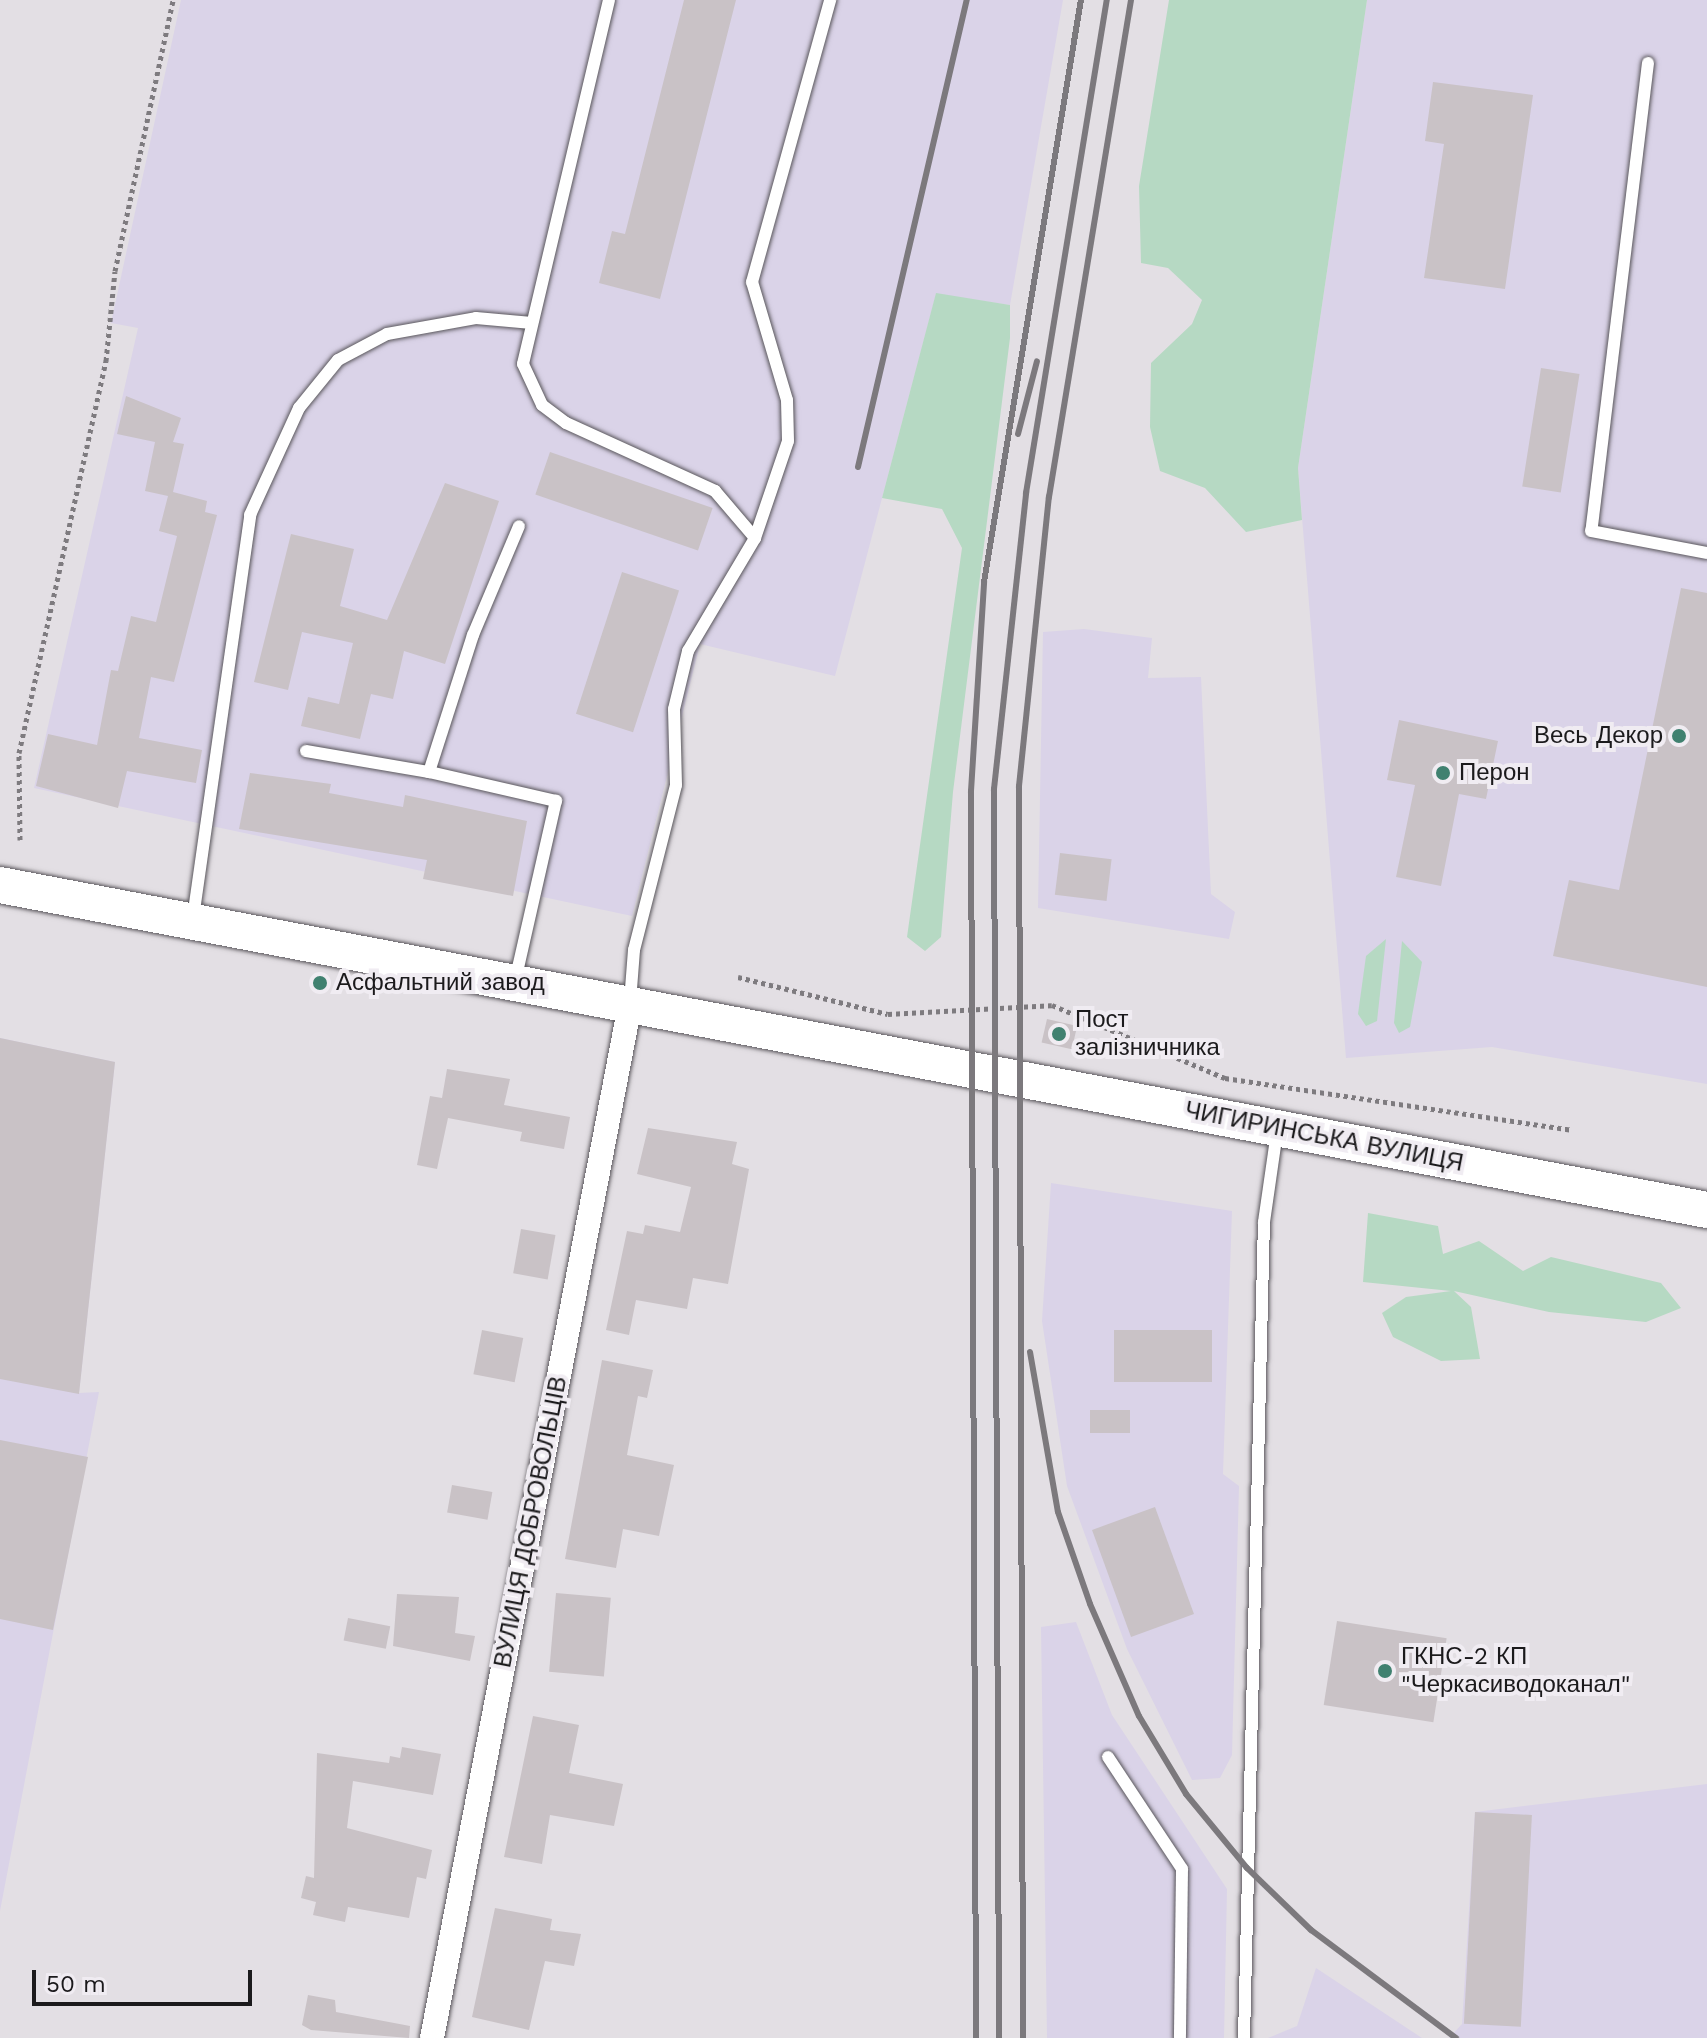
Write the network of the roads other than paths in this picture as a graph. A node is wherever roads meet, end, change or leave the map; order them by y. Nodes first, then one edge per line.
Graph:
1 (609, 0) edge
2 (830, 0) edge
3 (1648, 63) dead end
4 (532, 323) junction
5 (519, 526) dead end
6 (755, 538) junction
7 (1707, 553) edge
8 (306, 751) dead end
9 (429, 772) junction
10 (0, 885) edge
11 (192, 921) junction
12 (514, 983) junction
13 (630, 1005) junction
14 (1278, 1129) junction
15 (1707, 1210) edge
16 (1108, 1757) dead end
17 (432, 2038) edge
18 (1180, 2038) edge
19 (1244, 2038) edge

1 - 4 lane
2 - 6 lane
3 - 7 lane
4 - 6 lane
4 - 11 lane
5 - 9 lane
6 - 13 lane
8 - 9 lane
9 - 12 lane
10 - 11 main road, ЧИГИРИНСЬКА ВУЛИЦЯ
11 - 12 main road, ЧИГИРИНСЬКА ВУЛИЦЯ
12 - 13 main road, ЧИГИРИНСЬКА ВУЛИЦЯ
13 - 14 main road, ЧИГИРИНСЬКА ВУЛИЦЯ
13 - 17 street, ВУЛИЦЯ ДОБРОВОЛЬЦІВ
14 - 15 main road, ЧИГИРИНСЬКА ВУЛИЦЯ
14 - 19 lane
16 - 18 lane

